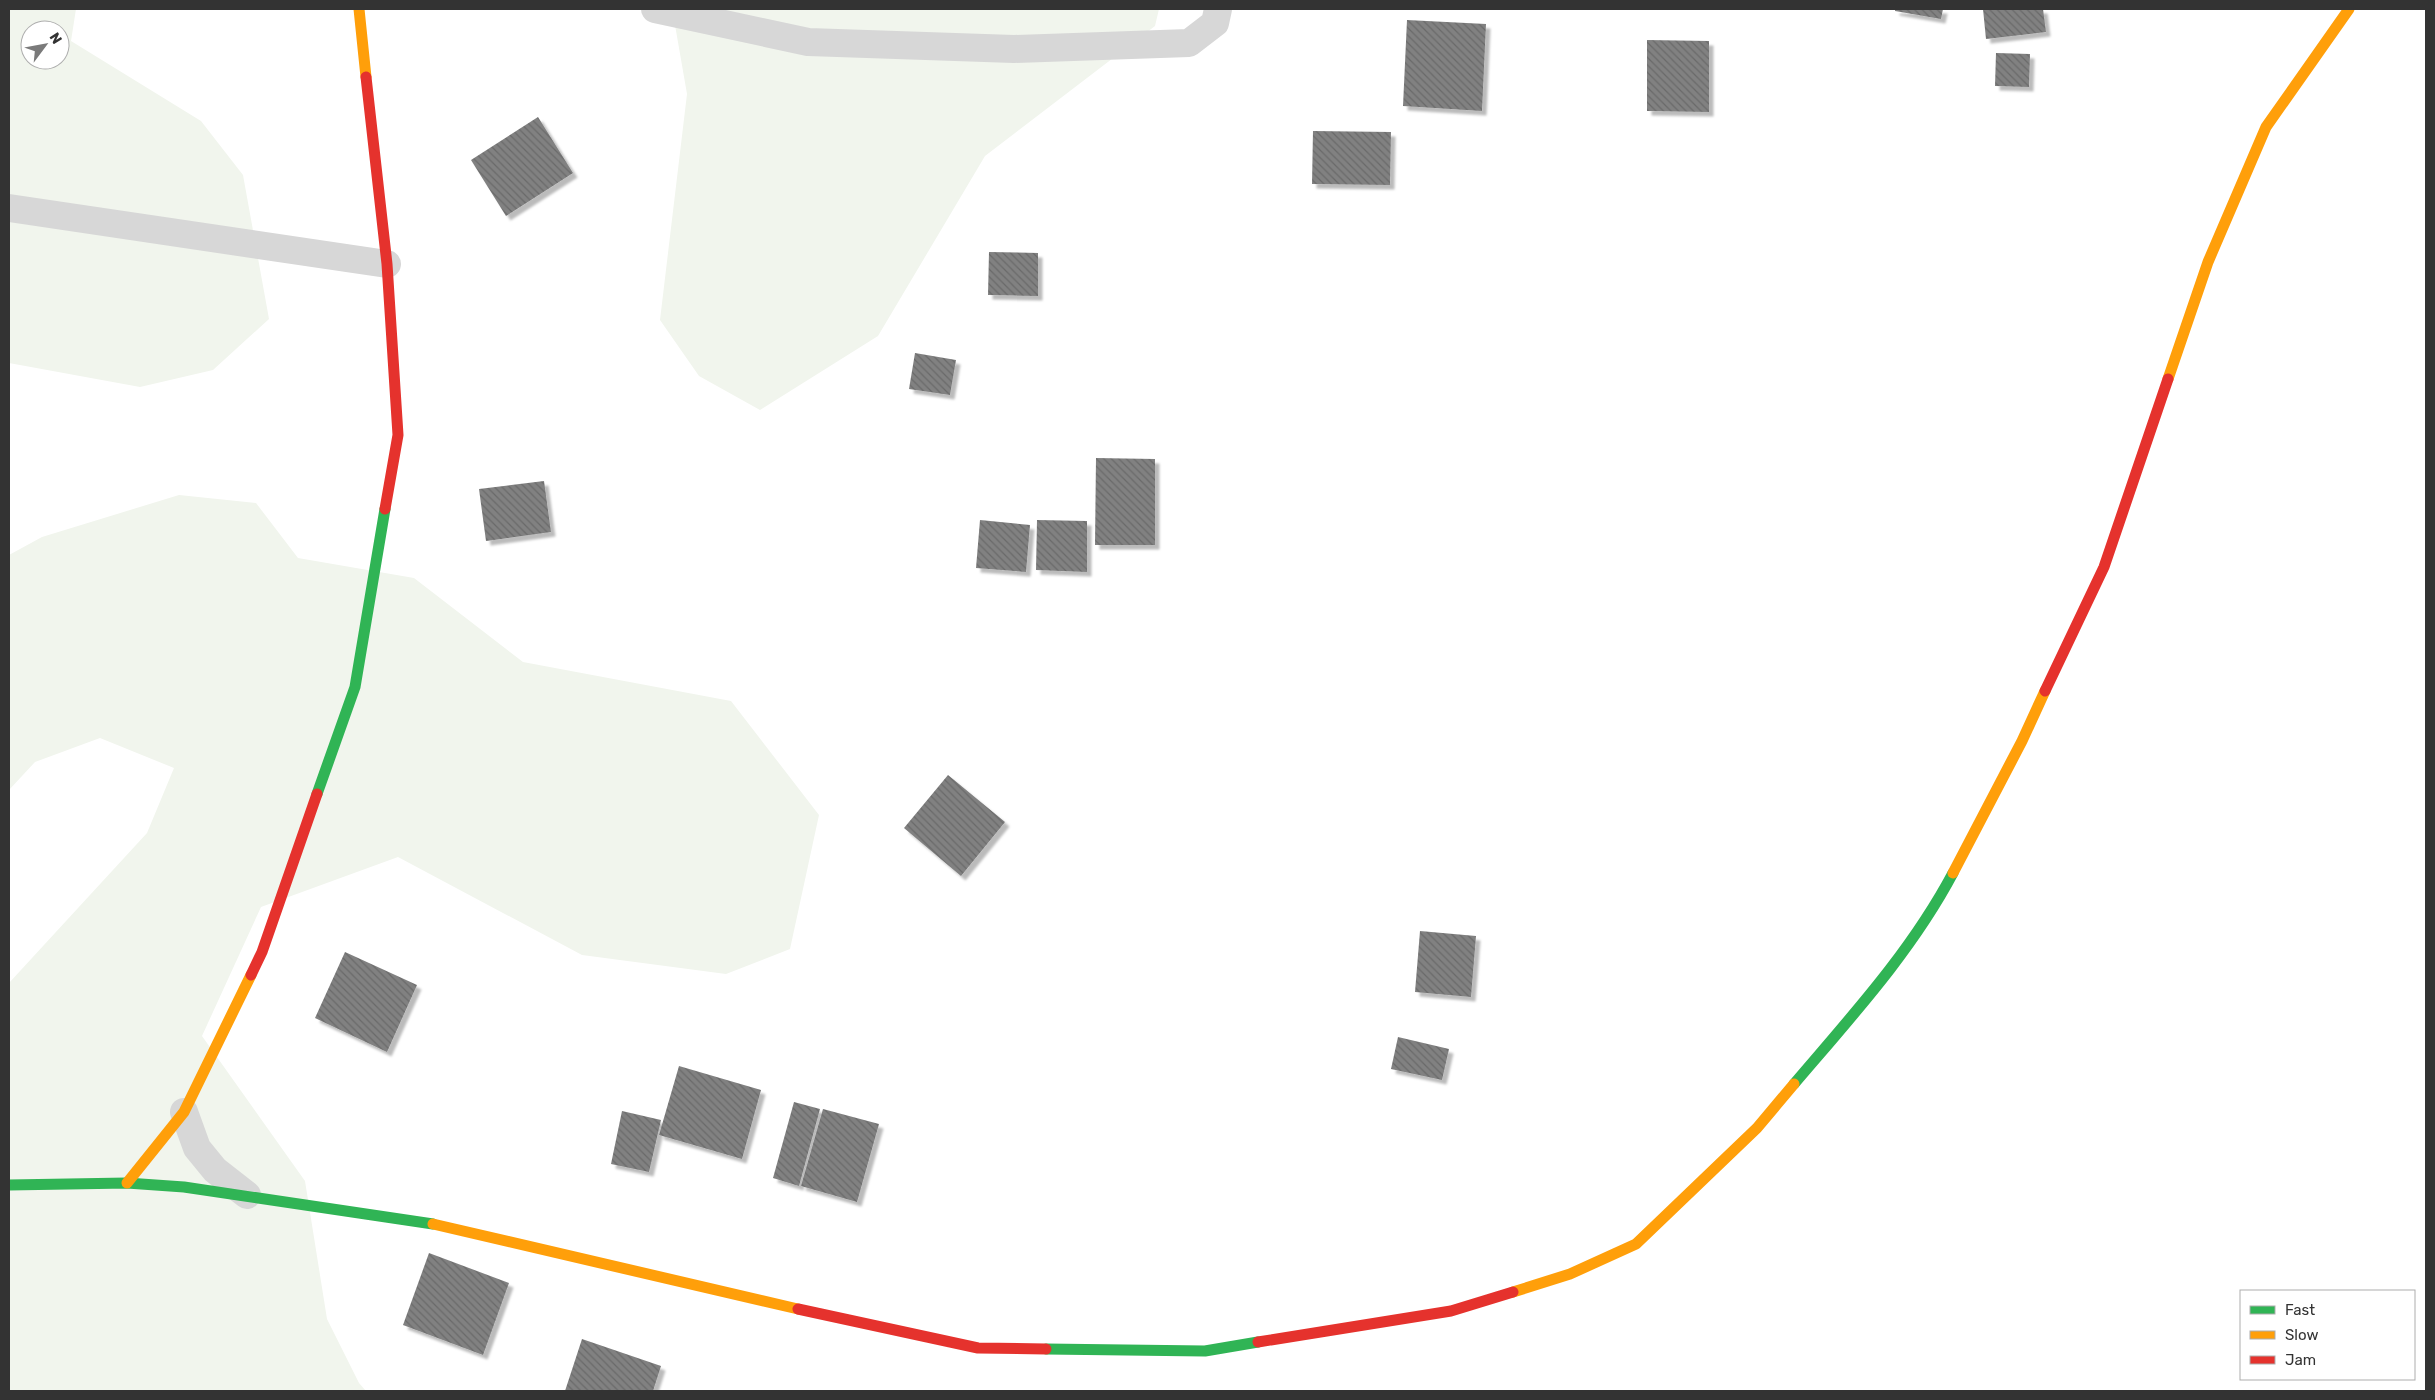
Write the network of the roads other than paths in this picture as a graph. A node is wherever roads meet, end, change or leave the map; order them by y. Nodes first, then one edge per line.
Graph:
1 (359, 9) edge
2 (655, 9) edge
3 (1218, 9) edge
4 (2349, 9) edge
5 (9, 208) edge
6 (387, 264) junction
7 (184, 1112) junction
8 (128, 1183) junction
9 (9, 1185) edge
10 (247, 1195) junction

1 - 6 street
2 - 3 street
4 - 10 street
5 - 6 street
6 - 7 street
7 - 8 street
7 - 10 street
8 - 9 street
8 - 10 street

